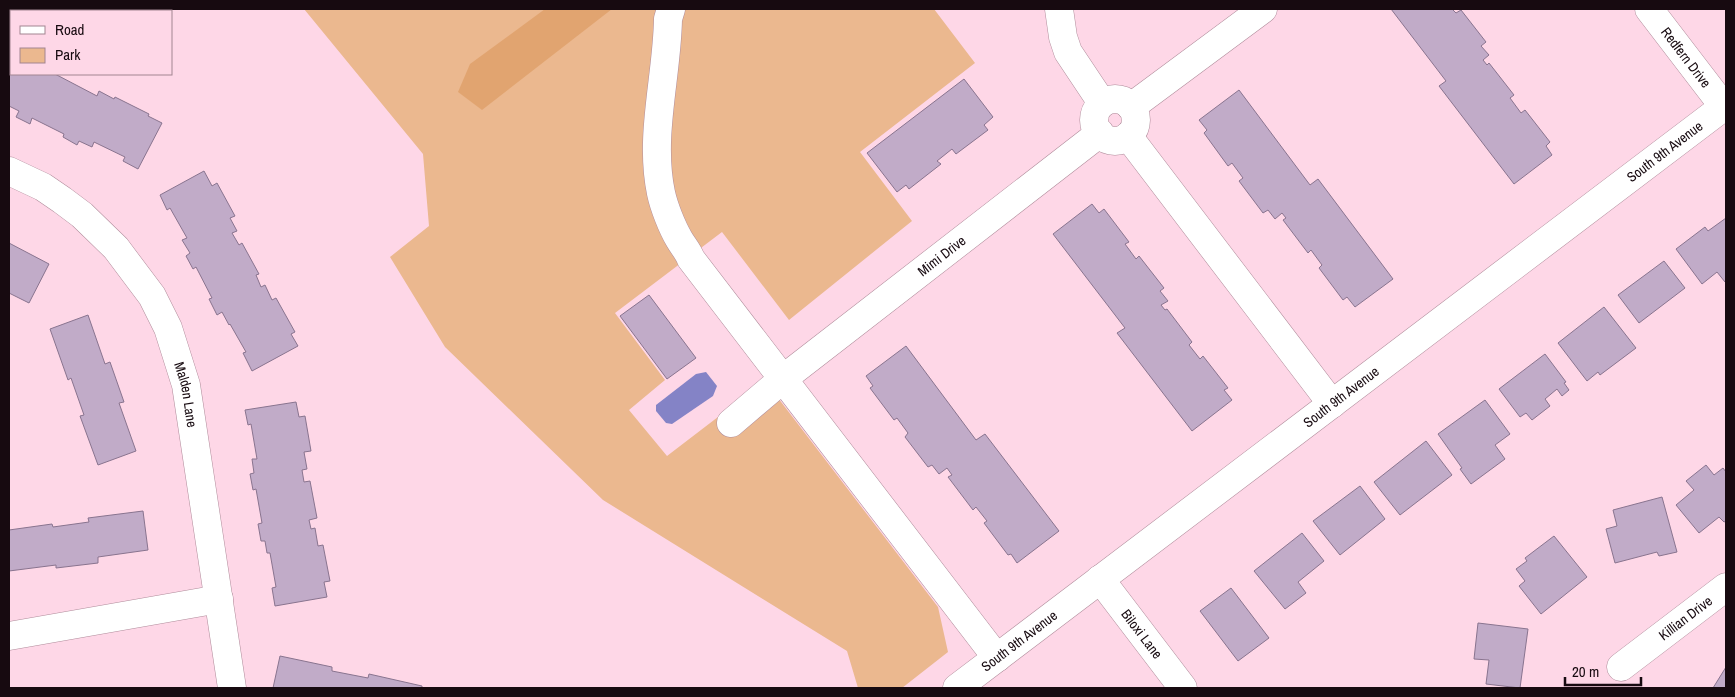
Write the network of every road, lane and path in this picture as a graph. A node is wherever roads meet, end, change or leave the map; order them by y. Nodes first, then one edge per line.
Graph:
1 (671, 9) edge
2 (1059, 9) edge
3 (1262, 9) edge
4 (1649, 9) edge
5 (1102, 103) junction
6 (1725, 106) edge
7 (1131, 107) junction
8 (1100, 134) junction
9 (1128, 136) junction
10 (9, 171) edge
11 (784, 378) junction
12 (1332, 404) junction
13 (731, 423) dead end
14 (1100, 579) junction
15 (1726, 587) edge
16 (219, 599) junction
17 (9, 636) edge
18 (997, 658) junction
19 (1621, 667) dead end
20 (232, 688) edge
21 (957, 688) edge
22 (1183, 688) edge

1 - 11 street
2 - 5 street
3 - 7 street
4 - 6 street, Redfern Drive
5 - 7 street
5 - 8 street
6 - 12 street, South 9th Avenue
7 - 9 street
8 - 9 street
8 - 11 street, Mimi Drive
9 - 12 street
10 - 16 street, Malden Lane
11 - 13 street, Mimi Drive
11 - 18 street
12 - 14 street, South 9th Avenue
14 - 18 street, South 9th Avenue
14 - 22 street, Biloxi Lane
15 - 19 street, Killian Drive
16 - 17 street
16 - 20 street, Malden Lane
18 - 21 street, South 9th Avenue

